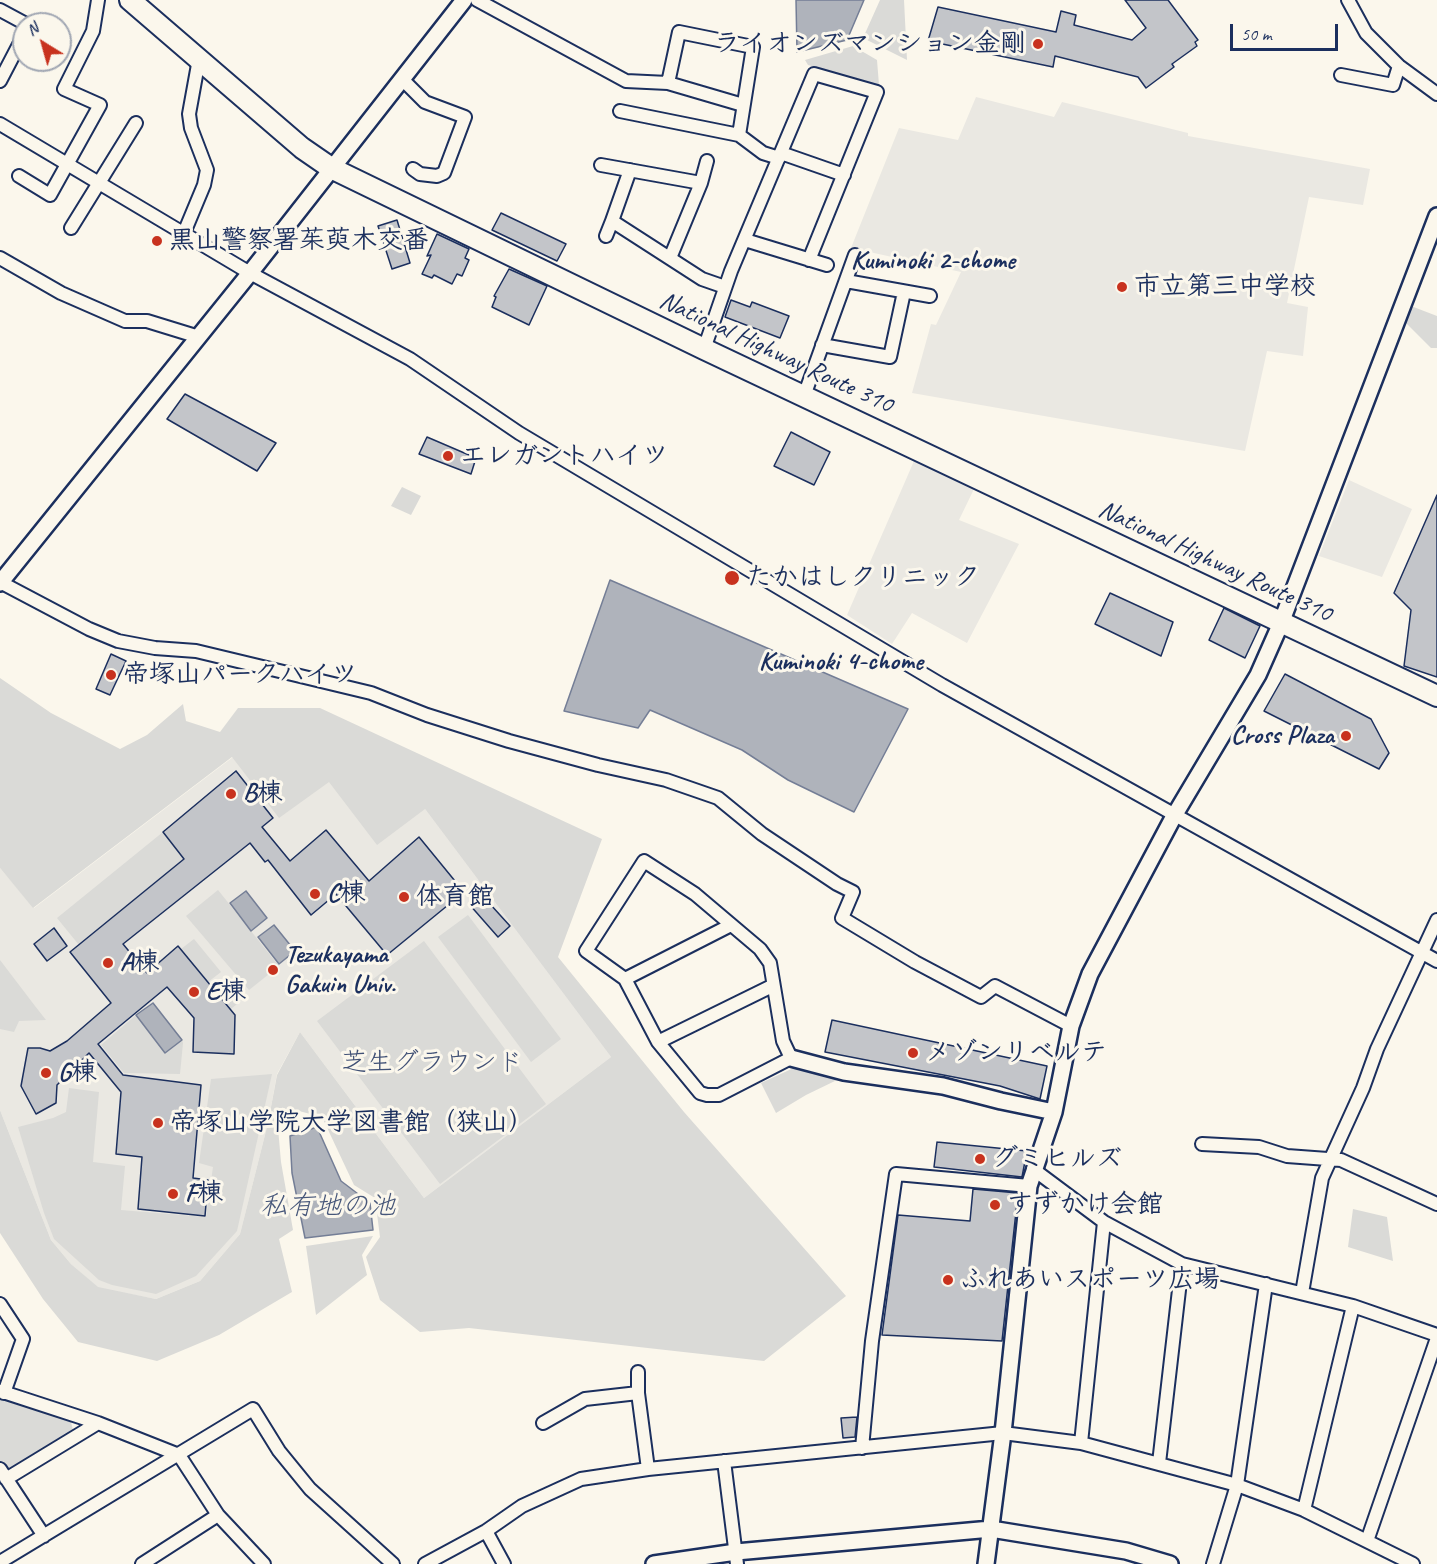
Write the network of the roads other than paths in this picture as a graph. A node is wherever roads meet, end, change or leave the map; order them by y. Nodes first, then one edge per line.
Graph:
1 (98, 0) edge
2 (130, 0) edge
3 (464, 0) edge
4 (477, 0) edge
5 (1348, 0) edge
6 (12, 58) edge
7 (199, 59) junction
8 (1399, 66) junction
9 (1341, 75) dead end
10 (402, 79) junction
11 (0, 81) edge
12 (668, 83) junction
13 (1437, 94) edge
14 (743, 105) junction
15 (620, 111) dead end
16 (136, 123) dead end
17 (0, 124) edge
18 (739, 135) junction
19 (780, 156) junction
20 (707, 161) dead end
21 (69, 164) junction
22 (601, 165) dead end
23 (331, 168) junction
24 (413, 169) dead end
25 (630, 170) junction
26 (844, 175) junction
27 (19, 176) dead end
28 (100, 183) junction
29 (701, 183) junction
30 (1437, 216) edge
31 (612, 221) junction
32 (71, 228) dead end
33 (184, 233) junction
34 (606, 236) dead end
35 (745, 240) junction
36 (855, 255) dead end
37 (0, 258) edge
38 (670, 258) junction
39 (809, 260) junction
40 (826, 266) dead end
41 (250, 273) junction
42 (846, 281) junction
43 (726, 287) junction
44 (904, 292) junction
45 (930, 296) dead end
46 (199, 337) junction
47 (822, 345) junction
48 (704, 349) junction
49 (804, 396) junction
50 (0, 582) edge
51 (1281, 623) junction
52 (1437, 696) edge
53 (1174, 816) junction
54 (1437, 920) edge
55 (731, 925) junction
56 (1422, 952) junction
57 (1437, 961) edge
58 (626, 979) junction
59 (772, 986) junction
60 (1071, 1026) junction
61 (658, 1042) junction
62 (791, 1058) junction
63 (1054, 1112) junction
64 (1202, 1144) dead end
65 (1330, 1160) junction
66 (1033, 1169) junction
67 (1029, 1186) junction
68 (1437, 1204) edge
69 (1104, 1222) junction
70 (1182, 1264) junction
71 (1266, 1284) junction
72 (1302, 1293) junction
73 (0, 1304) edge
74 (1353, 1306) junction
75 (1437, 1337) edge
76 (638, 1372) dead end
77 (2, 1392) edge
78 (638, 1393) junction
79 (98, 1423) junction
80 (543, 1423) dead end
81 (1003, 1433) junction
82 (1081, 1443) junction
83 (862, 1448) junction
84 (179, 1455) junction
85 (724, 1461) junction
86 (1159, 1463) junction
87 (648, 1469) junction
88 (3, 1474) edge
89 (1237, 1485) junction
90 (1304, 1510) junction
91 (218, 1515) junction
92 (991, 1529) junction
93 (486, 1531) junction
94 (44, 1536) junction
95 (1367, 1541) junction
96 (737, 1558) edge
97 (0, 1562) edge
98 (142, 1564) edge
99 (264, 1564) edge
100 (393, 1564) edge
101 (425, 1564) edge
102 (504, 1564) edge
103 (654, 1564) edge
104 (986, 1564) edge
105 (1170, 1564) edge
106 (1212, 1564) edge
107 (1413, 1564) edge

1 - 21 street
2 - 7 highway, National Highway Route 310
3 - 10 street
4 - 12 street
5 - 8 street
6 - 11 street
7 - 23 highway, National Highway Route 310
7 - 33 street
8 - 9 street
8 - 13 street
10 - 23 street
10 - 24 street
12 - 14 street
12 - 14 street
14 - 18 street
15 - 18 street
16 - 28 street
17 - 21 street
18 - 19 street
19 - 26 street
19 - 26 street
19 - 35 street
20 - 29 street
21 - 27 street
21 - 28 street
22 - 25 street
23 - 41 street
23 - 48 highway, National Highway Route 310
25 - 29 street
25 - 31 street
26 - 39 street
28 - 32 street
28 - 33 street
29 - 38 street
30 - 51 street
31 - 34 street
31 - 38 street
33 - 41 street
35 - 39 street
35 - 43 street
36 - 42 street
37 - 46 street
38 - 43 street
39 - 40 street
41 - 46 street
41 - 53 street
42 - 44 street
42 - 47 street
43 - 48 street
44 - 45 street
44 - 47 street
46 - 50 street
47 - 49 street
48 - 49 highway, National Highway Route 310
49 - 51 highway, National Highway Route 310
50 - 60 street
51 - 52 highway, National Highway Route 310
51 - 53 street
53 - 56 street
53 - 60 street
54 - 56 street
55 - 58 street
55 - 58 street
55 - 59 street
56 - 57 street
56 - 65 street
58 - 61 street
59 - 61 street
59 - 62 street
60 - 63 street
61 - 62 street
62 - 63 street
63 - 66 street
64 - 65 street
65 - 68 street
65 - 72 street
66 - 67 street
66 - 69 street
67 - 81 street
67 - 83 street
69 - 70 street
69 - 82 street
70 - 71 street
70 - 86 street
71 - 72 street
71 - 89 street
72 - 74 street
73 - 77 street
74 - 75 street
74 - 90 street
75 - 95 street
76 - 78 street
77 - 79 street
78 - 80 street
78 - 87 street
79 - 84 street
79 - 88 street
81 - 82 street
81 - 83 street
81 - 92 street
82 - 86 street
83 - 85 street
84 - 91 street
84 - 94 street
84 - 100 street
85 - 87 street
85 - 96 street
86 - 89 street
87 - 93 street
88 - 94 street
89 - 90 street
89 - 106 street
90 - 95 street
91 - 98 street
91 - 99 street
92 - 96 street
92 - 104 street
92 - 105 street
93 - 101 street
93 - 102 street
94 - 97 street
95 - 107 street
96 - 103 street

